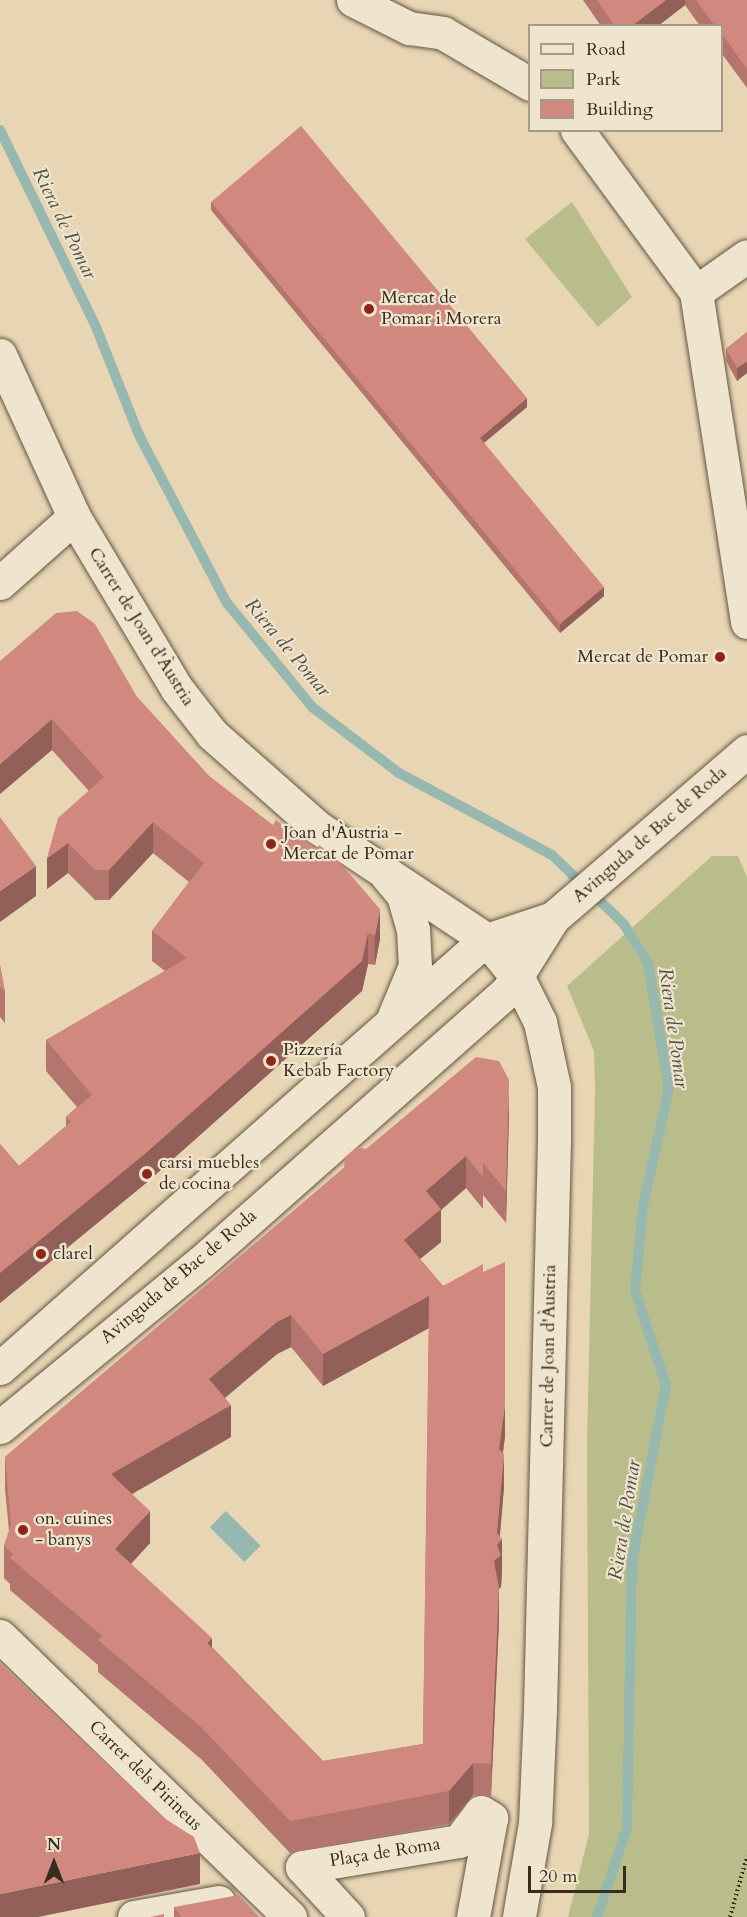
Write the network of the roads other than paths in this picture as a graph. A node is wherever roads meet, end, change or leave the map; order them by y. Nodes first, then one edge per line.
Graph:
1 (353, 0) edge
2 (410, 0) edge
3 (443, 33) junction
4 (528, 83) edge
5 (578, 132) edge
6 (747, 256) edge
7 (696, 292) junction
8 (0, 354) edge
9 (74, 518) junction
10 (743, 563) edge
11 (0, 583) edge
12 (747, 622) edge
13 (747, 751) edge
14 (380, 868) junction
15 (553, 918) junction
16 (488, 940) junction
17 (519, 980) junction
18 (390, 1023) junction
19 (0, 1368) edge
20 (0, 1427) edge
21 (0, 1636) edge
22 (268, 1893) junction
23 (134, 1917) edge
24 (290, 1917) edge
25 (348, 1917) edge
26 (474, 1917) edge
27 (519, 1917) edge

1 - 3 street
2 - 3 street
3 - 4 street
5 - 7 street
6 - 7 street
7 - 10 street
8 - 9 street, Carrer de Joan d'Àustria
9 - 11 street
9 - 14 street, Carrer de Joan d'Àustria
10 - 12 street
13 - 15 street, Avinguda de Bac de Roda
14 - 16 street, Carrer de Joan d'Àustria
14 - 18 street, Carrer de Joan d'Àustria
15 - 16 street, Avinguda de Bac de Roda
15 - 17 street, Avinguda de Bac de Roda
16 - 17 street, Carrer de Joan d'Àustria
16 - 18 street, Avinguda de Bac de Roda
17 - 20 street, Avinguda de Bac de Roda
17 - 27 street, Carrer de Joan d'Àustria
18 - 19 street, Avinguda de Bac de Roda
21 - 22 street, Carrer dels Pirineus
22 - 23 street
22 - 24 street, Carrer dels Pirineus
25 - 26 street, Plaça de Roma

